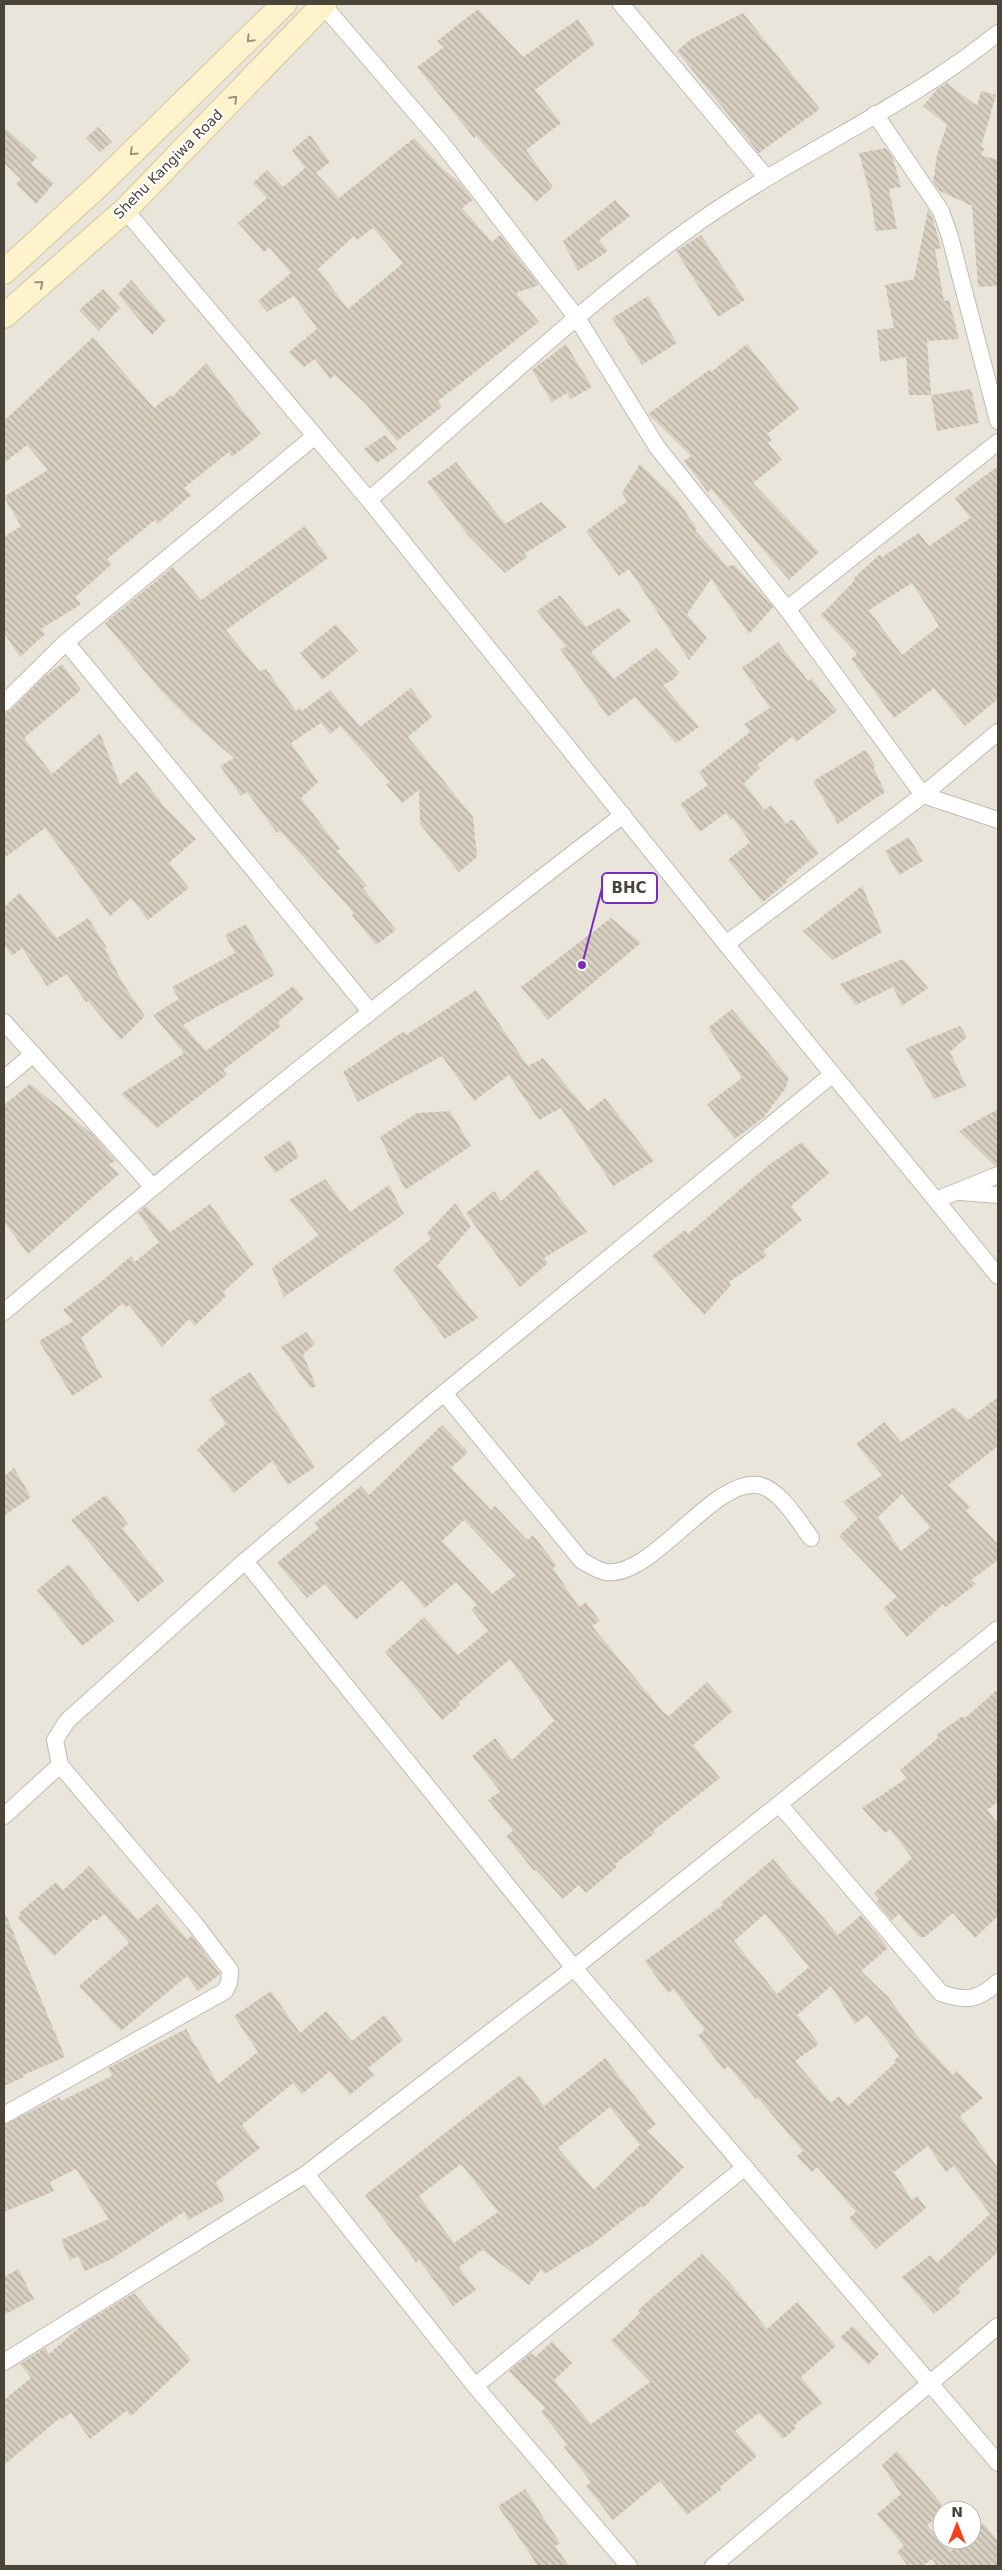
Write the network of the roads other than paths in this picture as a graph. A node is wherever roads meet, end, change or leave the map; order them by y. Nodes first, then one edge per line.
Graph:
1 (284, 4) edge
2 (621, 4) edge
3 (323, 5) edge
4 (998, 33) edge
5 (875, 114) junction
6 (766, 177) junction
7 (124, 210) junction
8 (4, 272) edge
9 (4, 316) edge
10 (577, 318) junction
11 (998, 421) edge
12 (315, 436) junction
13 (998, 442) edge
14 (369, 500) junction
15 (788, 609) junction
16 (66, 642) junction
17 (4, 703) edge
18 (998, 732) edge
19 (923, 795) junction
20 (623, 815) junction
21 (998, 820) edge
22 (726, 944) junction
23 (370, 1010) junction
24 (4, 1022) edge
25 (33, 1054) junction
26 (833, 1074) junction
27 (4, 1079) edge
28 (998, 1175) edge
29 (152, 1186) junction
30 (958, 1192) junction
31 (998, 1194) edge
32 (936, 1200) junction
33 (998, 1276) edge
34 (4, 1312) edge
35 (444, 1393) junction
36 (811, 1538) dead end
37 (245, 1562) junction
38 (998, 1629) edge
39 (60, 1765) junction
40 (779, 1804) junction
41 (4, 1816) edge
42 (574, 1968) junction
43 (998, 1982) edge
44 (4, 2115) edge
45 (746, 2167) junction
46 (306, 2174) junction
47 (998, 2326) edge
48 (4, 2362) edge
49 (930, 2383) junction
50 (475, 2386) junction
51 (998, 2462) edge
52 (628, 2566) edge
53 (713, 2566) edge

1 -> 8 main road
2 - 6 street
7 -> 3 main road, Shehu Kangiwa Road
3 - 10 street
4 - 5 street
5 - 6 street
5 - 11 street
6 - 10 street
9 -> 7 main road, Shehu Kangiwa Road
7 - 12 street
10 - 14 street
10 - 15 street
12 - 14 street
12 - 16 street
13 - 15 street
14 - 20 street
15 - 19 street
16 - 17 street
16 - 23 street
18 - 19 street
19 - 21 street
19 - 22 street
20 - 22 street
20 - 23 street
22 - 26 street
23 - 29 street
24 - 25 street
25 - 27 street
25 - 29 street
26 - 32 street
26 - 35 street
28 - 30 street
29 - 34 street
30 - 31 street
30 - 32 street
32 - 33 street
35 - 36 street
35 - 37 street
37 - 39 street
37 - 42 street
38 - 40 street
39 - 41 street
39 - 44 street
40 - 42 street
40 - 43 street
42 - 45 street
42 - 46 street
45 - 49 street
45 - 50 street
46 - 48 street
46 - 50 street
47 - 49 street
49 - 51 street
49 - 53 street
50 - 52 street

